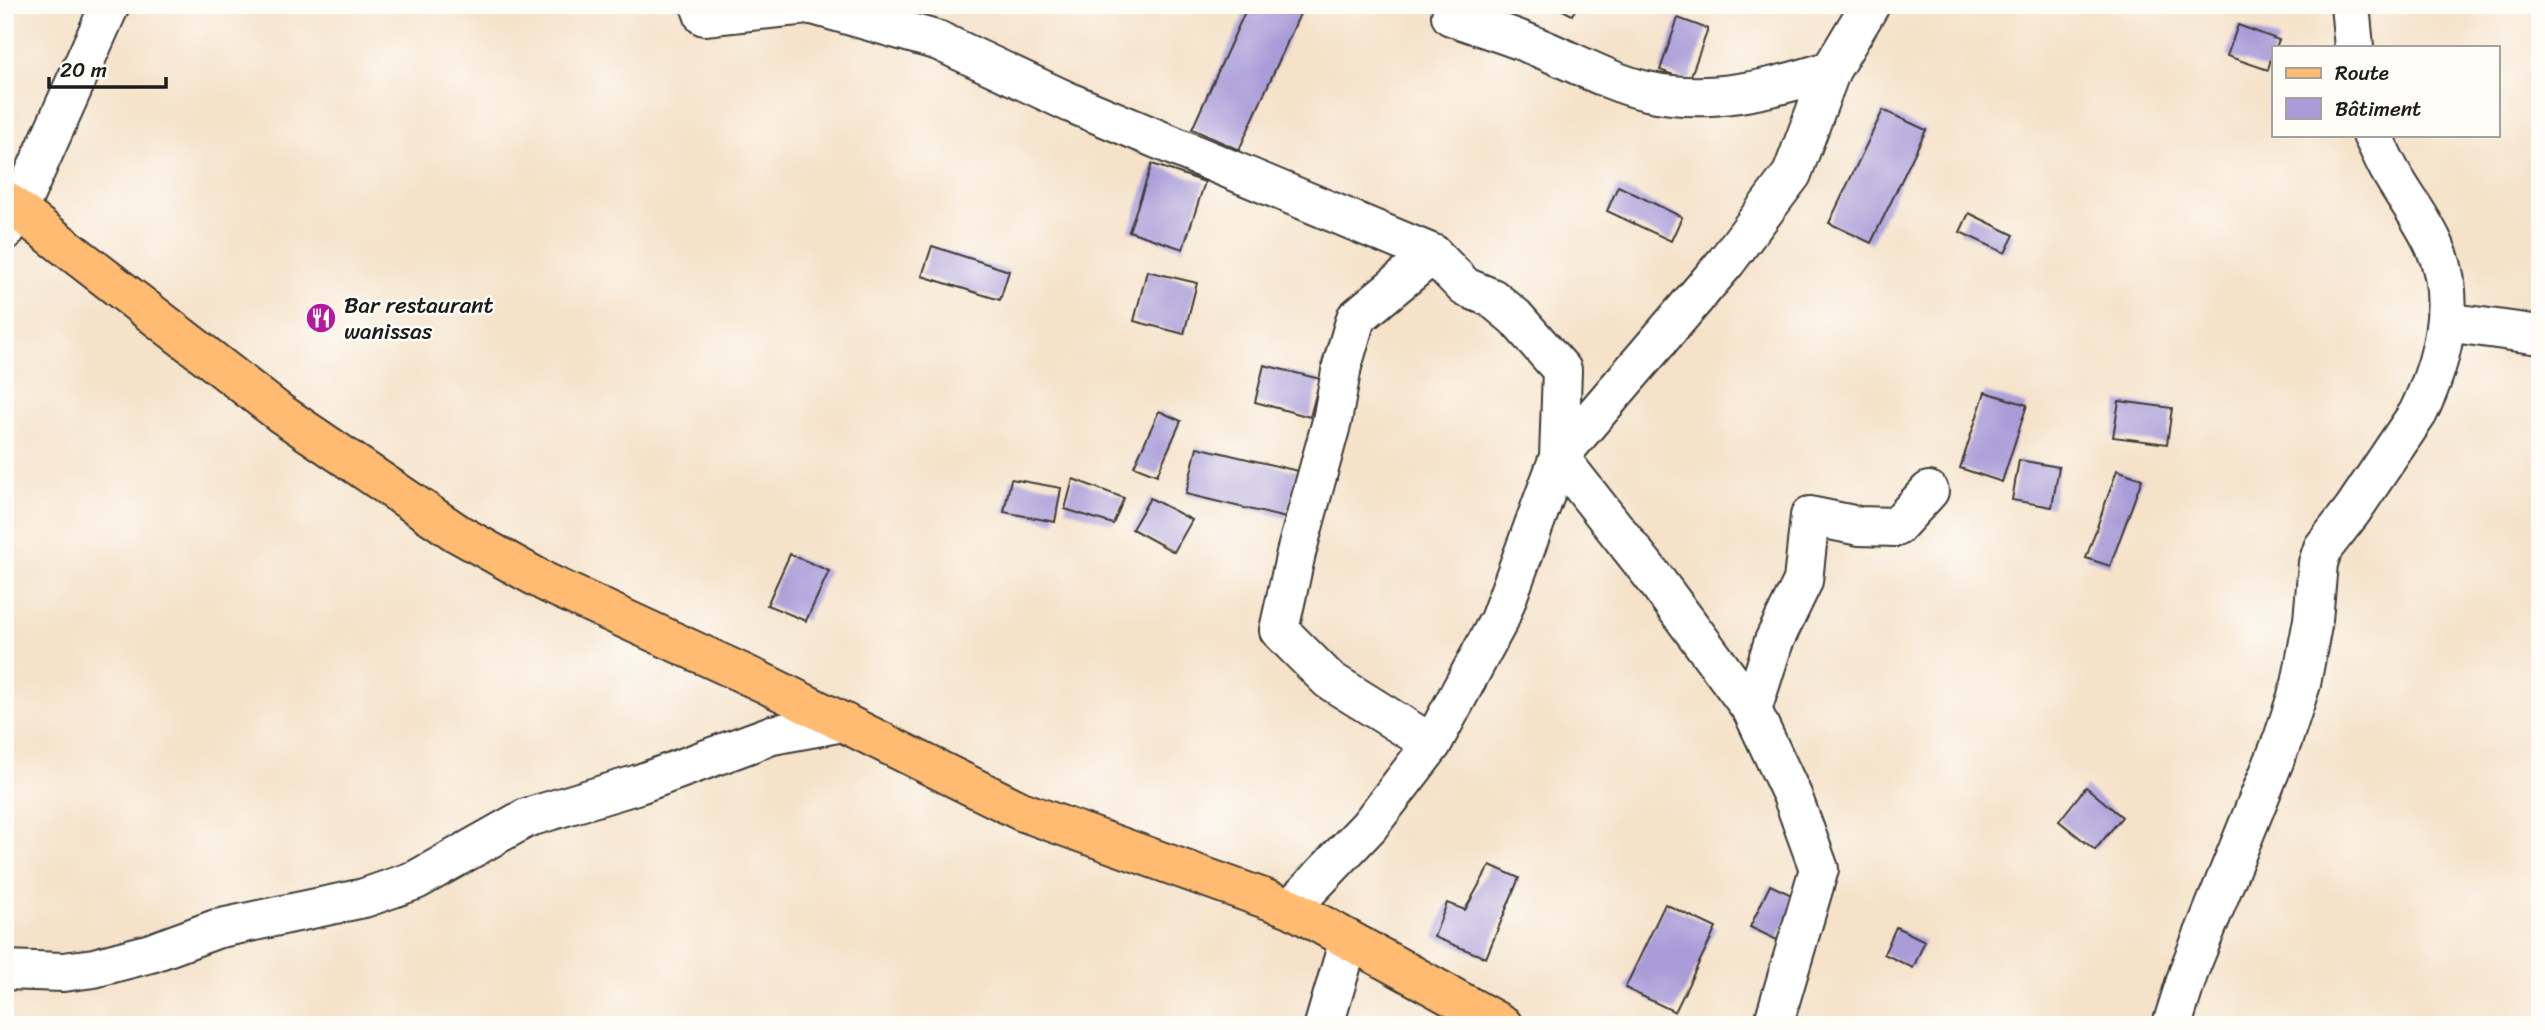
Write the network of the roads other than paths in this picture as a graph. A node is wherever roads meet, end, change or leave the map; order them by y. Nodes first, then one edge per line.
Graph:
1 (110, 5) edge
2 (701, 5) edge
3 (807, 5) edge
4 (813, 5) edge
5 (1458, 5) edge
6 (1870, 5) edge
7 (2350, 5) edge
8 (2354, 46) edge
9 (1831, 70) junction
10 (2372, 136) edge
11 (10, 214) edge
12 (1433, 254) junction
13 (2446, 322) junction
14 (2540, 335) edge
15 (1559, 457) junction
16 (1929, 491) dead end
17 (1752, 710) junction
18 (843, 722) junction
19 (1432, 744) junction
20 (1291, 908) junction
21 (1349, 940) junction
22 (5, 970) edge
23 (1324, 1025) edge
24 (1503, 1025) edge
25 (1773, 1025) edge
26 (2172, 1025) edge

1 - 11 street
2 - 3 street
4 - 12 street
5 - 9 street
6 - 9 street
7 - 8 street
9 - 15 street
10 - 13 street
11 - 18 main road
12 - 15 street
12 - 19 street
13 - 14 street
13 - 26 street
15 - 17 street
15 - 19 street
16 - 17 street
17 - 25 street
18 - 20 main road
18 - 22 street
19 - 20 street
20 - 21 main road
21 - 23 street
21 - 24 main road

